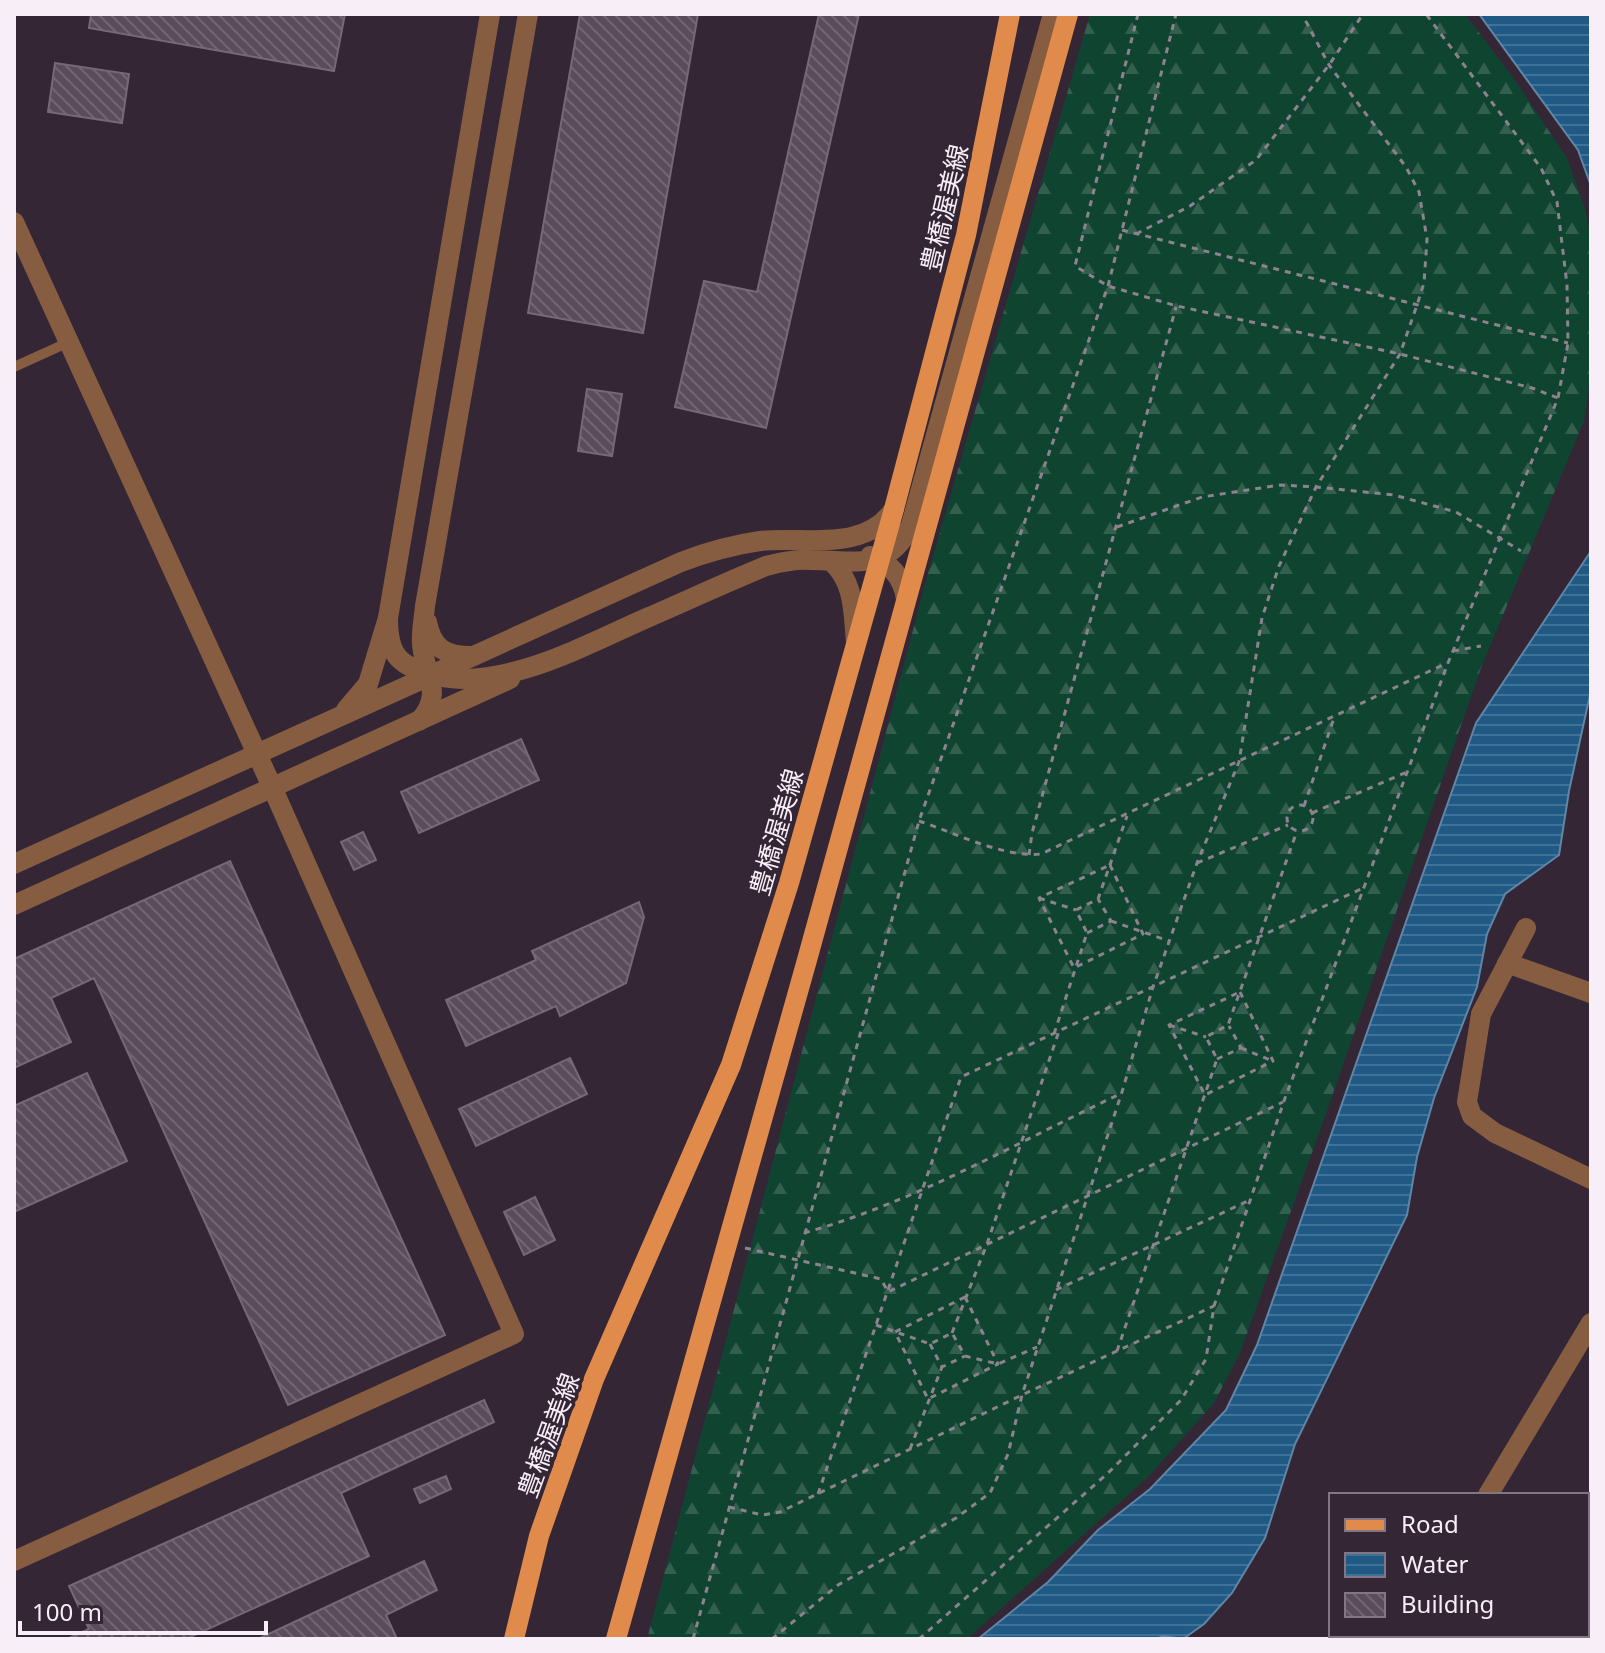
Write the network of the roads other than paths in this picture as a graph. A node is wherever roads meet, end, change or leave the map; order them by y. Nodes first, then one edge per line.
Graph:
1 (490, 14) edge
2 (528, 14) edge
3 (1010, 14) edge
4 (1053, 14) edge
5 (1068, 14) edge
6 (14, 222) edge
7 (69, 342) junction
8 (14, 367) edge
9 (894, 509) junction
10 (800, 540) junction
11 (879, 559) junction
12 (831, 561) junction
13 (906, 599) junction
14 (425, 606) junction
15 (388, 618) junction
16 (856, 645) junction
17 (473, 656) junction
18 (550, 661) junction
19 (431, 675) junction
20 (339, 716) junction
21 (419, 721) junction
22 (257, 754) junction
23 (273, 789) junction
24 (14, 864) edge
25 (14, 905) edge
26 (1526, 928) dead end
27 (1507, 963) junction
28 (1591, 993) edge
29 (1591, 1179) edge
30 (1591, 1323) edge
31 (1489, 1493) edge
32 (14, 1560) edge
33 (514, 1639) edge
34 (616, 1639) edge

1 - 15 street
2 - 14 street
3 - 9 main road, 豊橋渥美線
4 - 11 street
5 - 13 main road
6 - 7 street
7 - 8 lane
7 - 22 street
9 - 10 street
9 - 11 main road, 豊橋渥美線
10 - 11 street
10 - 17 street
11 - 12 street
11 - 13 street
11 - 16 main road, 豊橋渥美線
12 - 16 street
12 - 18 street
13 - 34 main road
14 - 17 street
14 - 19 street
15 - 19 street
15 - 20 street
16 - 33 main road, 豊橋渥美線
17 - 19 street
18 - 19 street
18 - 21 street
19 - 20 street
19 - 21 street
20 - 22 street
21 - 23 street
22 - 23 street
22 - 24 street
23 - 25 street
23 - 32 street
26 - 27 street
27 - 28 street
27 - 29 street
30 - 31 street

